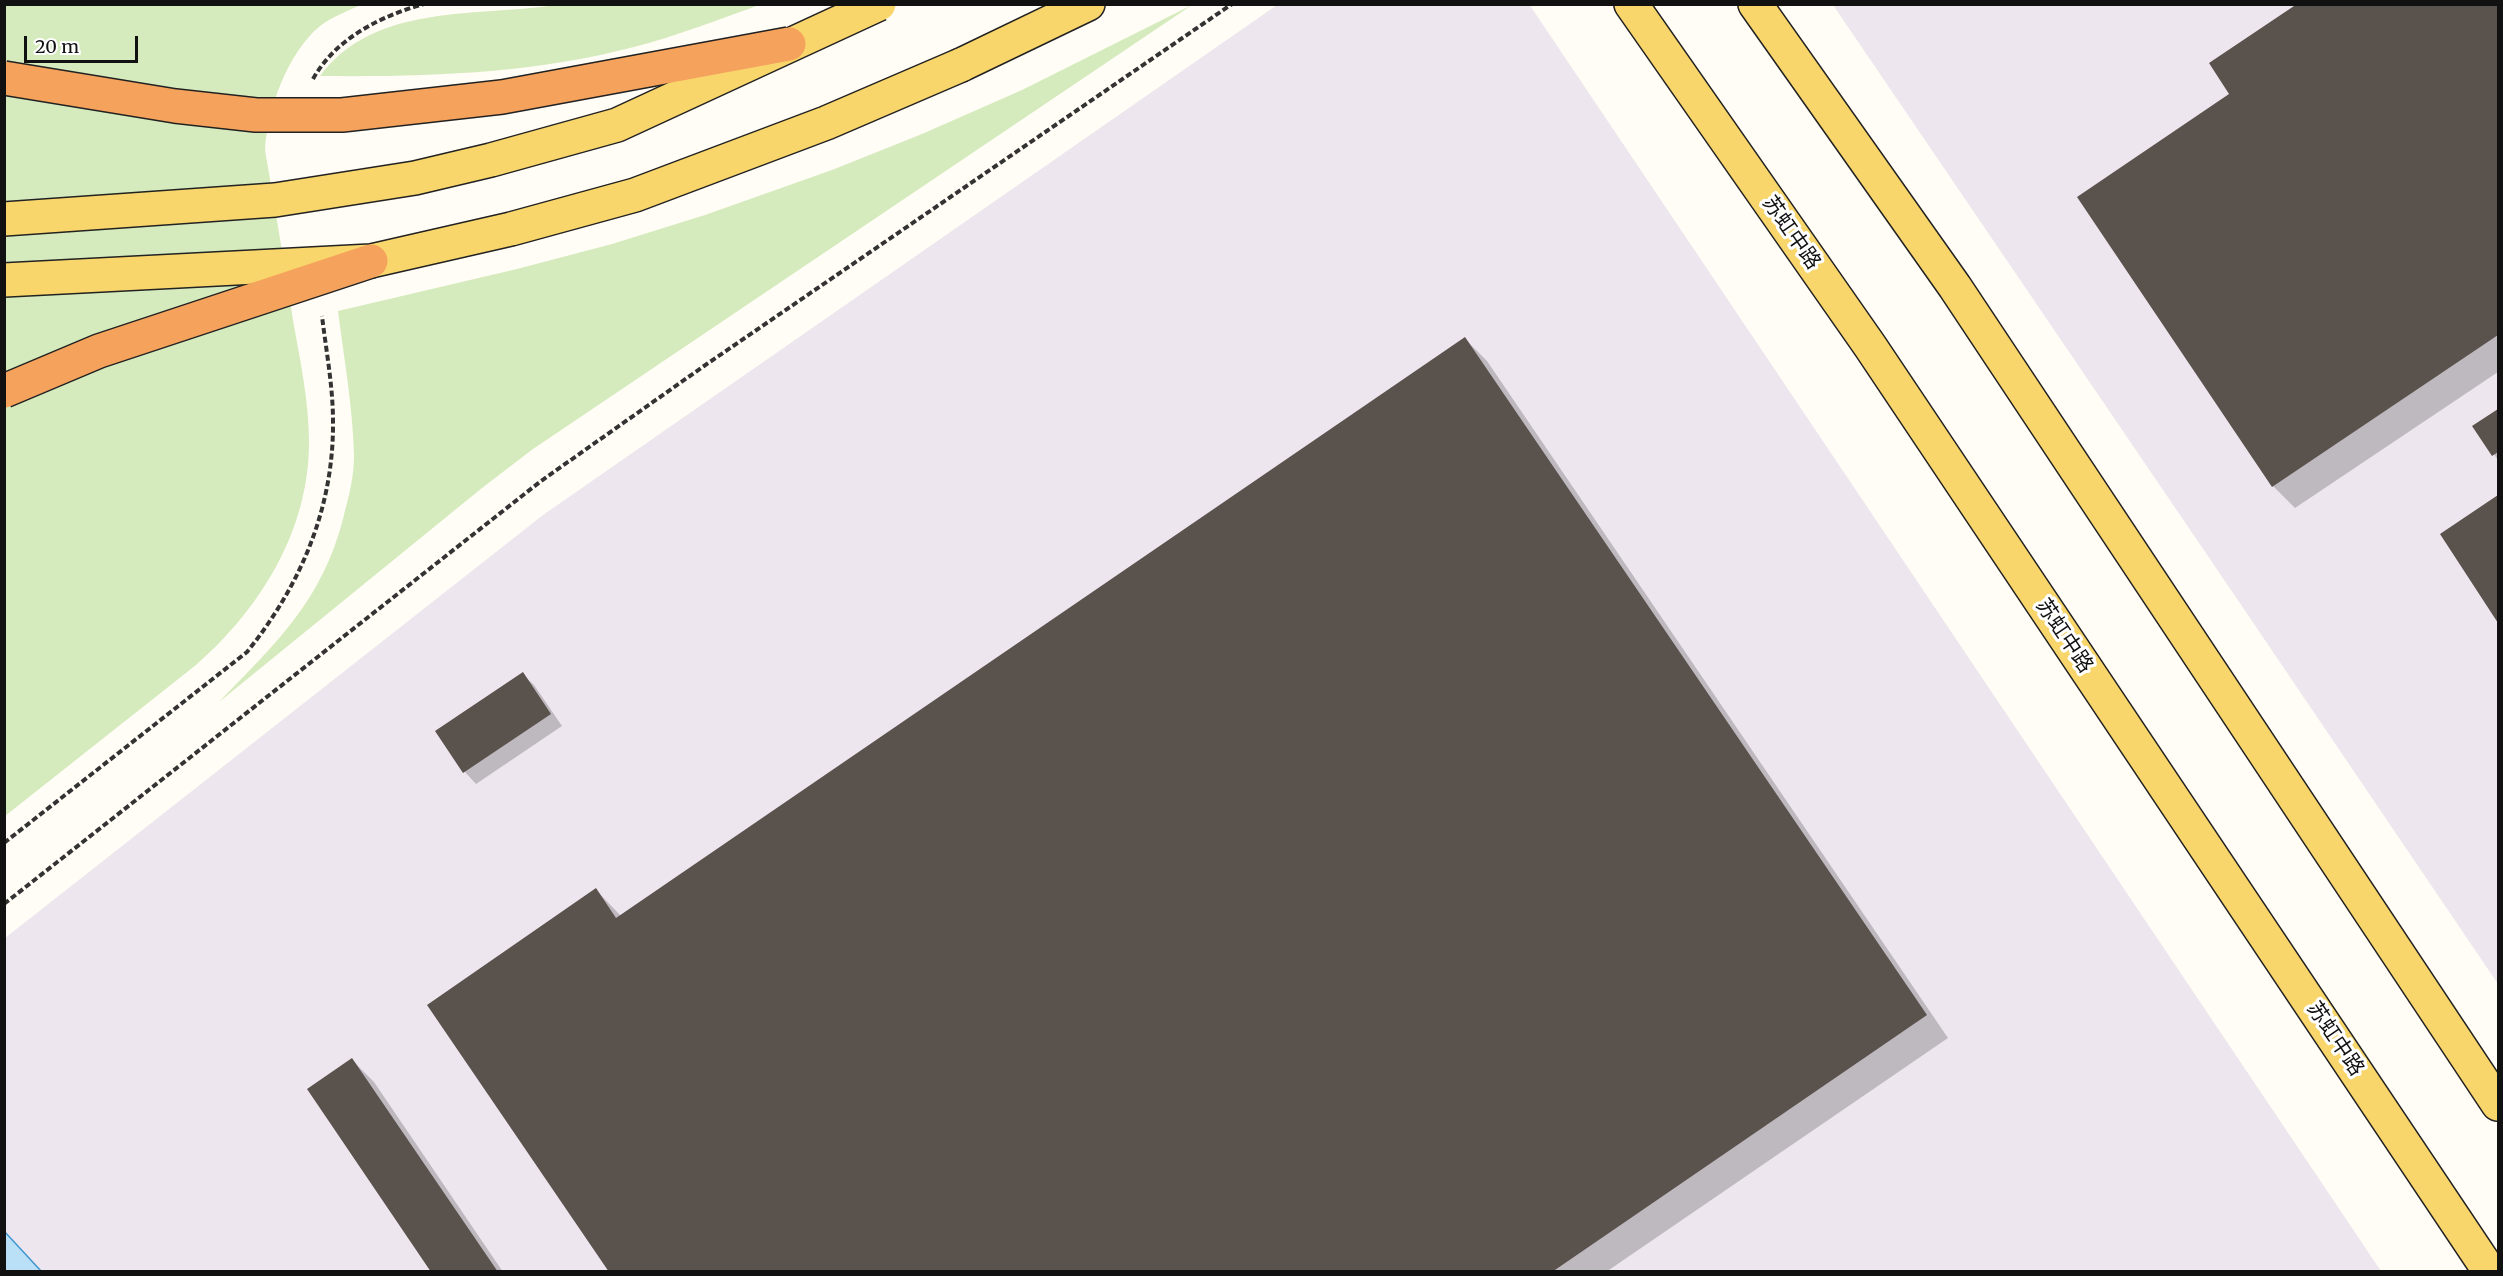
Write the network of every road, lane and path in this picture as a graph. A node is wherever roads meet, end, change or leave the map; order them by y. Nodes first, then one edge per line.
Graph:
1 (424, 4) edge
2 (879, 4) edge
3 (1088, 4) edge
4 (1232, 4) edge
5 (1631, 4) edge
6 (1755, 4) edge
7 (789, 44) junction
8 (4, 78) edge
9 (309, 86) dead end
10 (4, 219) edge
11 (371, 261) junction
12 (4, 280) edge
13 (320, 306) dead end
14 (4, 391) edge
15 (4, 843) edge
16 (4, 904) edge
17 (2499, 1104) edge
18 (2490, 1272) edge

1 - 9 path
2 - 7 main road, bridge
3 - 11 main road, bridge
4 - 16 path
5 - 18 main road, 苏虹中路
6 - 17 main road
7 - 8 highway, bridge
7 - 10 main road, bridge
11 - 12 main road, bridge
11 - 14 highway, bridge
13 - 15 path

